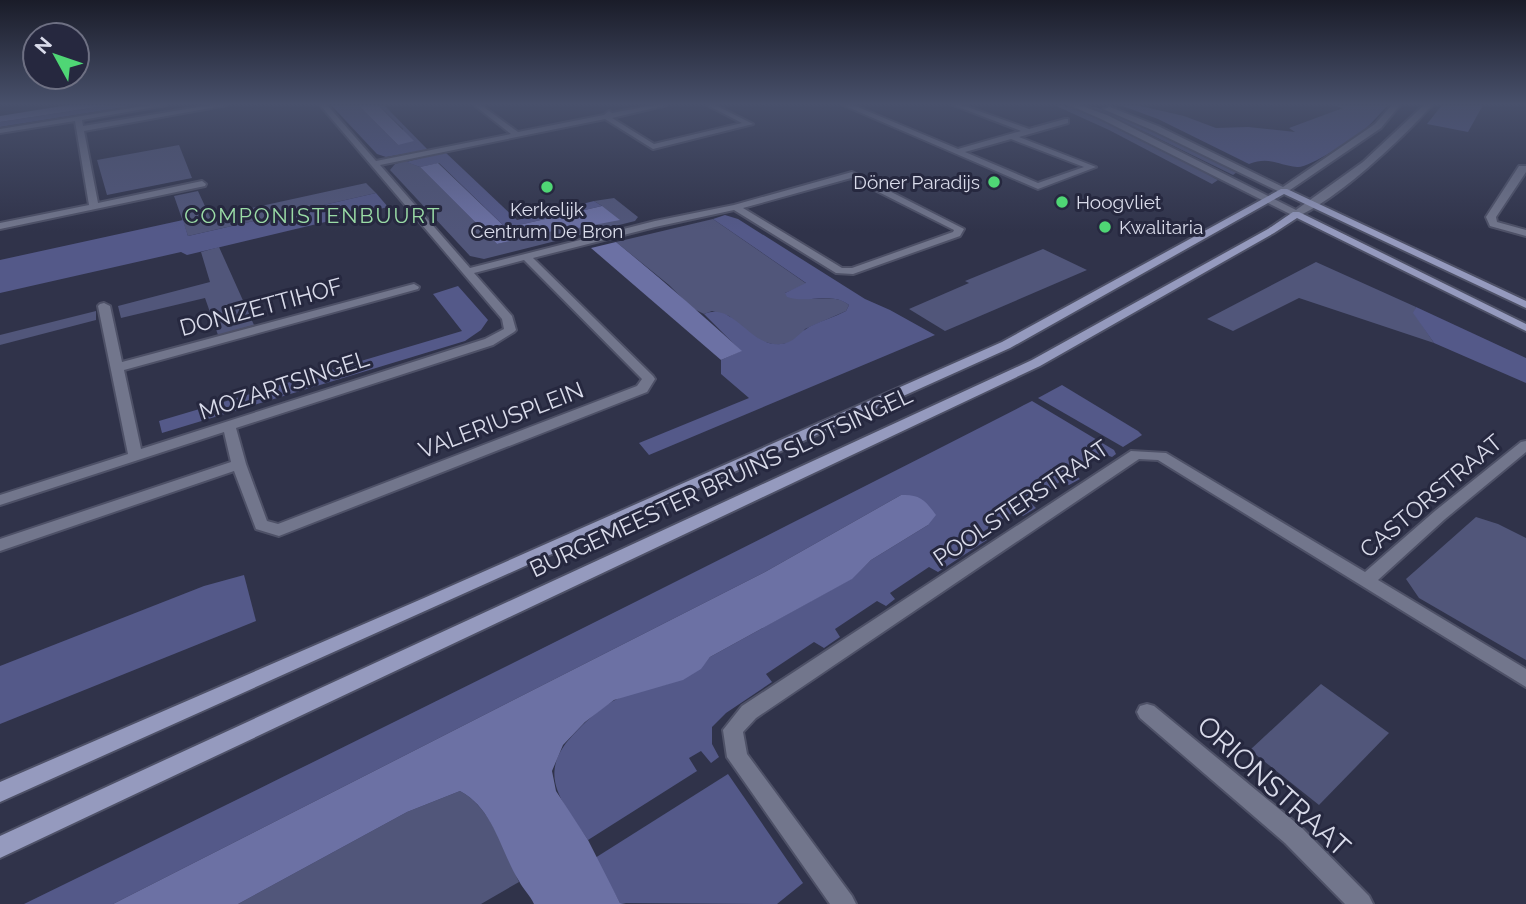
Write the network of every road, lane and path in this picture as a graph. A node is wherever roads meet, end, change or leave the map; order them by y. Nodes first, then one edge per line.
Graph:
1 (83, 147) edge
2 (360, 147) edge
3 (457, 147) edge
4 (946, 147) edge
5 (973, 147) edge
6 (1040, 147) edge
7 (1164, 147) edge
8 (1194, 147) edge
9 (1347, 147) edge
10 (1386, 147) edge
11 (957, 152) junction
12 (375, 164) junction
13 (1526, 169) edge
14 (202, 184) dead end
15 (1284, 191) junction
16 (1269, 200) junction
17 (1313, 204) junction
18 (94, 207) junction
19 (735, 207) junction
20 (1296, 214) junction
21 (0, 226) edge
22 (1526, 233) edge
23 (526, 257) junction
24 (470, 271) junction
25 (414, 286) dead end
26 (1526, 305) edge
27 (104, 306) dead end
28 (1526, 328) edge
29 (119, 367) junction
30 (229, 427) junction
31 (1526, 445) edge
32 (136, 457) junction
33 (239, 464) junction
34 (0, 500) edge
35 (0, 545) edge
36 (1366, 581) junction
37 (1526, 679) edge
38 (1147, 712) dead end
39 (0, 792) edge
40 (0, 848) edge
41 (844, 904) edge
42 (1361, 904) edge

1 - 18 street
2 - 12 street
3 - 12 street
4 - 11 street
5 - 11 street
6 - 11 street
7 - 16 street
8 - 15 street
9 - 15 street, BURGEMEESTER BRUINS SLOTSINGEL
10 - 17 street, BURGEMEESTER BRUINS SLOTSINGEL
12 - 24 street
13 - 22 street
14 - 18 street
15 - 16 main road, BURGEMEESTER BRUINS SLOTSINGEL
15 - 17 main road
16 - 20 street
16 - 39 main road, BURGEMEESTER BRUINS SLOTSINGEL
17 - 20 street, BURGEMEESTER BRUINS SLOTSINGEL
17 - 26 main road
18 - 21 street
19 - 19 street
19 - 23 street
20 - 28 main road
20 - 40 main road, BURGEMEESTER BRUINS SLOTSINGEL
23 - 24 street
23 - 33 street, VALERIUSPLEIN
24 - 30 street, MOZARTSINGEL
25 - 29 street, DONIZETTIHOF
27 - 29 street
29 - 32 street
30 - 32 street, MOZARTSINGEL
30 - 33 street, VALERIUSPLEIN
31 - 36 street, CASTORSTRAAT
32 - 34 street, MOZARTSINGEL
33 - 35 street
36 - 37 street, POOLSTERSTRAAT
36 - 41 street, POOLSTERSTRAAT
38 - 42 street, ORIONSTRAAT

